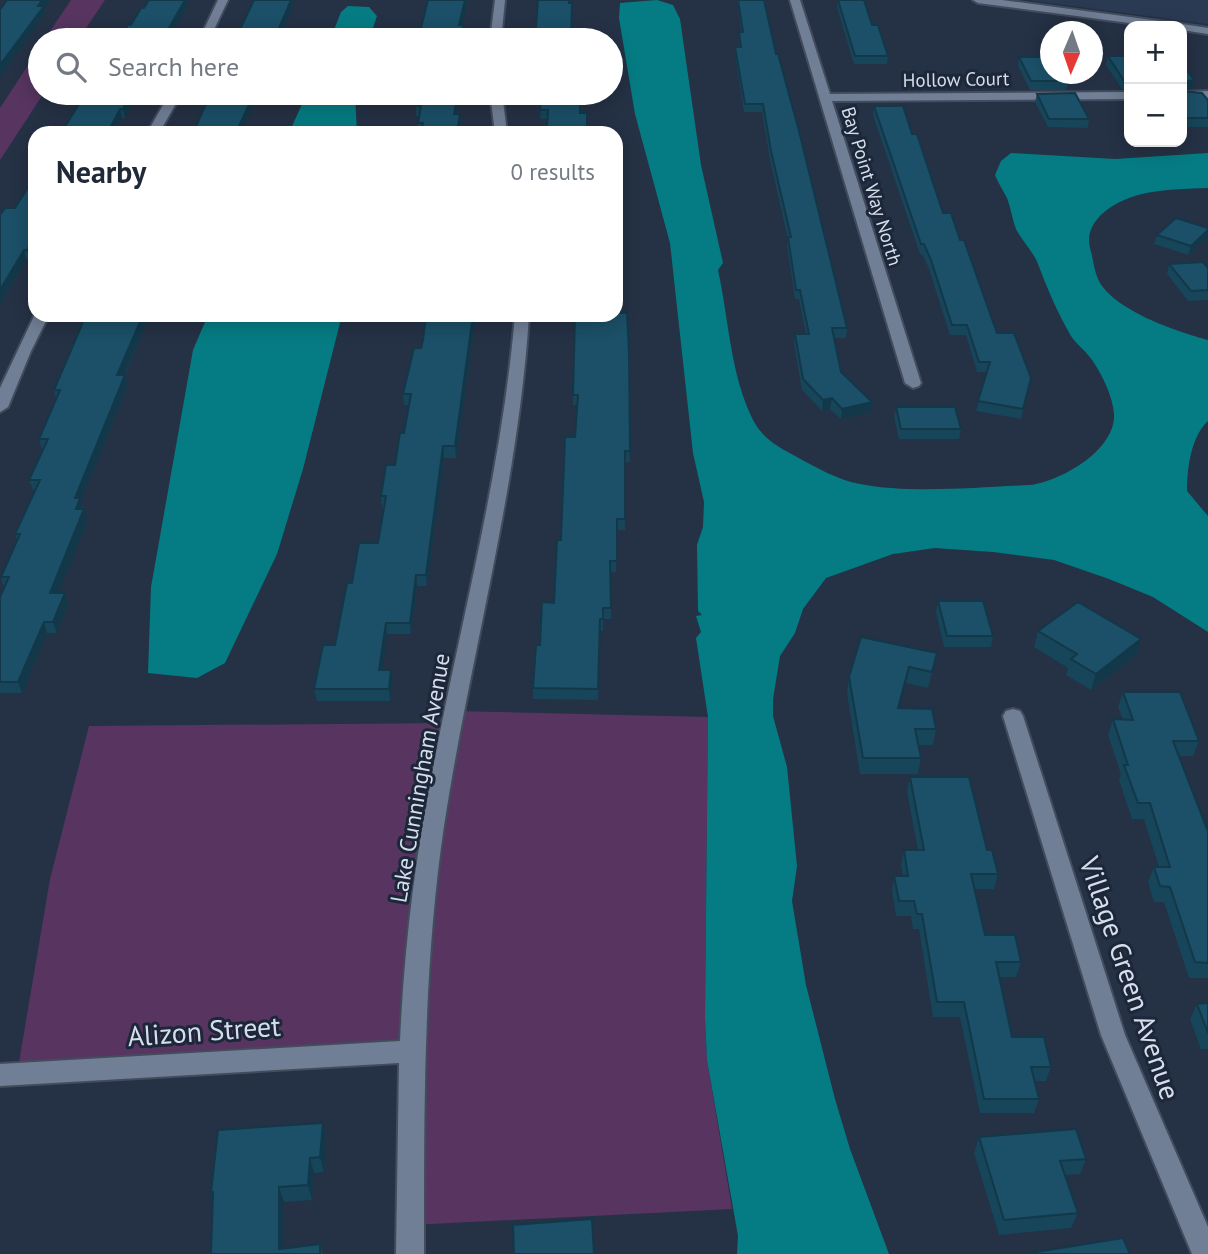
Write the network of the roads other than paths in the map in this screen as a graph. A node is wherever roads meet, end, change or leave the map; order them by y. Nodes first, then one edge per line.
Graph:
1 (223, 0) edge
2 (500, 0) edge
3 (795, 0) edge
4 (978, 0) edge
5 (1137, 21) edge
6 (210, 28) edge
7 (497, 28) edge
8 (1187, 28) edge
9 (1208, 31) edge
10 (1124, 95) edge
11 (1187, 95) edge
12 (1208, 95) edge
13 (825, 98) junction
14 (169, 105) edge
15 (498, 105) edge
16 (157, 126) edge
17 (500, 126) edge
18 (38, 322) edge
19 (521, 322) edge
20 (913, 383) dead end
21 (0, 407) edge
22 (1013, 716) dead end
23 (412, 1051) junction
24 (0, 1074) edge
25 (410, 1254) edge
26 (1206, 1254) edge

1 - 6 street
2 - 7 street
3 - 13 street, Bay Point Way North
4 - 5 street
8 - 9 street
10 - 13 street, Hollow Court
11 - 12 street
13 - 20 street, Bay Point Way North
14 - 16 street
15 - 17 street
18 - 21 street
19 - 23 street, Lake Cunningham Avenue
22 - 26 street, Village Green Avenue
23 - 24 street, Alizon Street
23 - 25 street, Lake Cunningham Avenue

